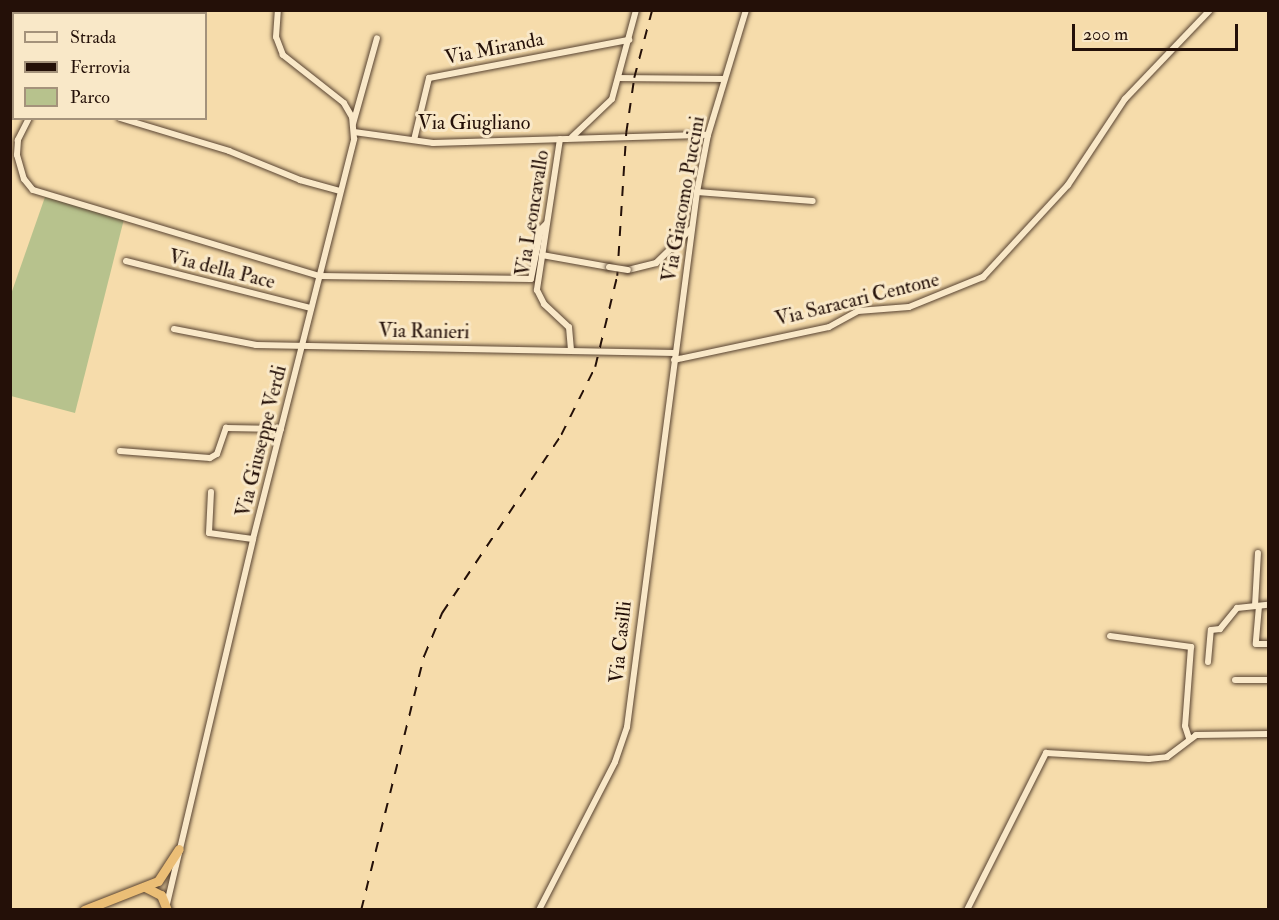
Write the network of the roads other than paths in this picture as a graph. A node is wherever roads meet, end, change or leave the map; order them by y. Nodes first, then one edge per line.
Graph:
1 (278, 10) edge
2 (636, 10) edge
3 (746, 10) edge
4 (1210, 10) edge
5 (377, 38) dead end
6 (629, 40) junction
7 (618, 78) junction
8 (724, 79) junction
9 (28, 120) edge
10 (127, 120) edge
11 (353, 124) junction
12 (354, 132) junction
13 (708, 135) junction
14 (572, 138) junction
15 (560, 139) junction
16 (414, 140) junction
17 (340, 191) junction
18 (697, 192) junction
19 (813, 201) dead end
20 (547, 223) junction
21 (692, 228) junction
22 (542, 255) junction
23 (126, 261) dead end
24 (319, 276) junction
25 (311, 308) junction
26 (174, 329) dead end
27 (302, 346) junction
28 (571, 350) junction
29 (674, 357) junction
30 (281, 429) junction
31 (120, 451) dead end
32 (211, 492) dead end
33 (253, 538) junction
34 (1258, 553) dead end
35 (1269, 605) edge
36 (1257, 606) junction
37 (1110, 636) dead end
38 (1269, 644) edge
39 (1208, 662) dead end
40 (1235, 680) dead end
41 (1269, 680) edge
42 (1269, 734) edge
43 (1189, 738) junction
44 (179, 849) junction
45 (145, 887) junction
46 (167, 908) edge
47 (84, 909) edge
48 (539, 909) edge
49 (967, 909) edge

1 - 11 street, Via Giuseppe Verdi
2 - 6 street
3 - 8 street, Via Giacomo Puccini
4 - 29 street, Via Saracari Centone
5 - 11 street
6 - 7 street
6 - 16 street, Via Miranda
7 - 8 street
7 - 14 street
8 - 13 street, Via Giacomo Puccini
9 - 24 street
10 - 17 street
11 - 12 street, Via Giuseppe Verdi
12 - 16 street, Via Giugliano
12 - 17 street, Via Giuseppe Verdi
13 - 14 street, Via Giugliano
13 - 18 street, Via Giacomo Puccini
14 - 15 street, Via Giugliano
15 - 16 street, Via Giugliano
15 - 20 street, Via Leoncavallo
17 - 24 street, Via Giuseppe Verdi
18 - 19 street
18 - 21 street, Via Giacomo Puccini
20 - 22 street, Via Leoncavallo
20 - 24 street
21 - 22 street, bridge
21 - 29 street, Via Giacomo Puccini
22 - 28 street, Via Leoncavallo
23 - 25 street, Via della Pace
24 - 25 street, Via Giuseppe Verdi
25 - 27 street, Via Giuseppe Verdi
26 - 27 street, Via Ranieri
27 - 28 street, Via Ranieri
27 - 30 street, Via Giuseppe Verdi
28 - 29 street, Via Ranieri
29 - 48 street, Via Casilli
30 - 31 street
30 - 33 street, Via Giuseppe Verdi
32 - 33 street
33 - 44 street, Via Giuseppe Verdi
34 - 36 street
35 - 36 street
36 - 38 street
36 - 39 street
37 - 43 street
40 - 41 street
42 - 43 street
43 - 49 street
44 - 45 highway
44 - 46 street, Via Giuseppe Verdi
45 - 46 highway
45 - 47 highway

